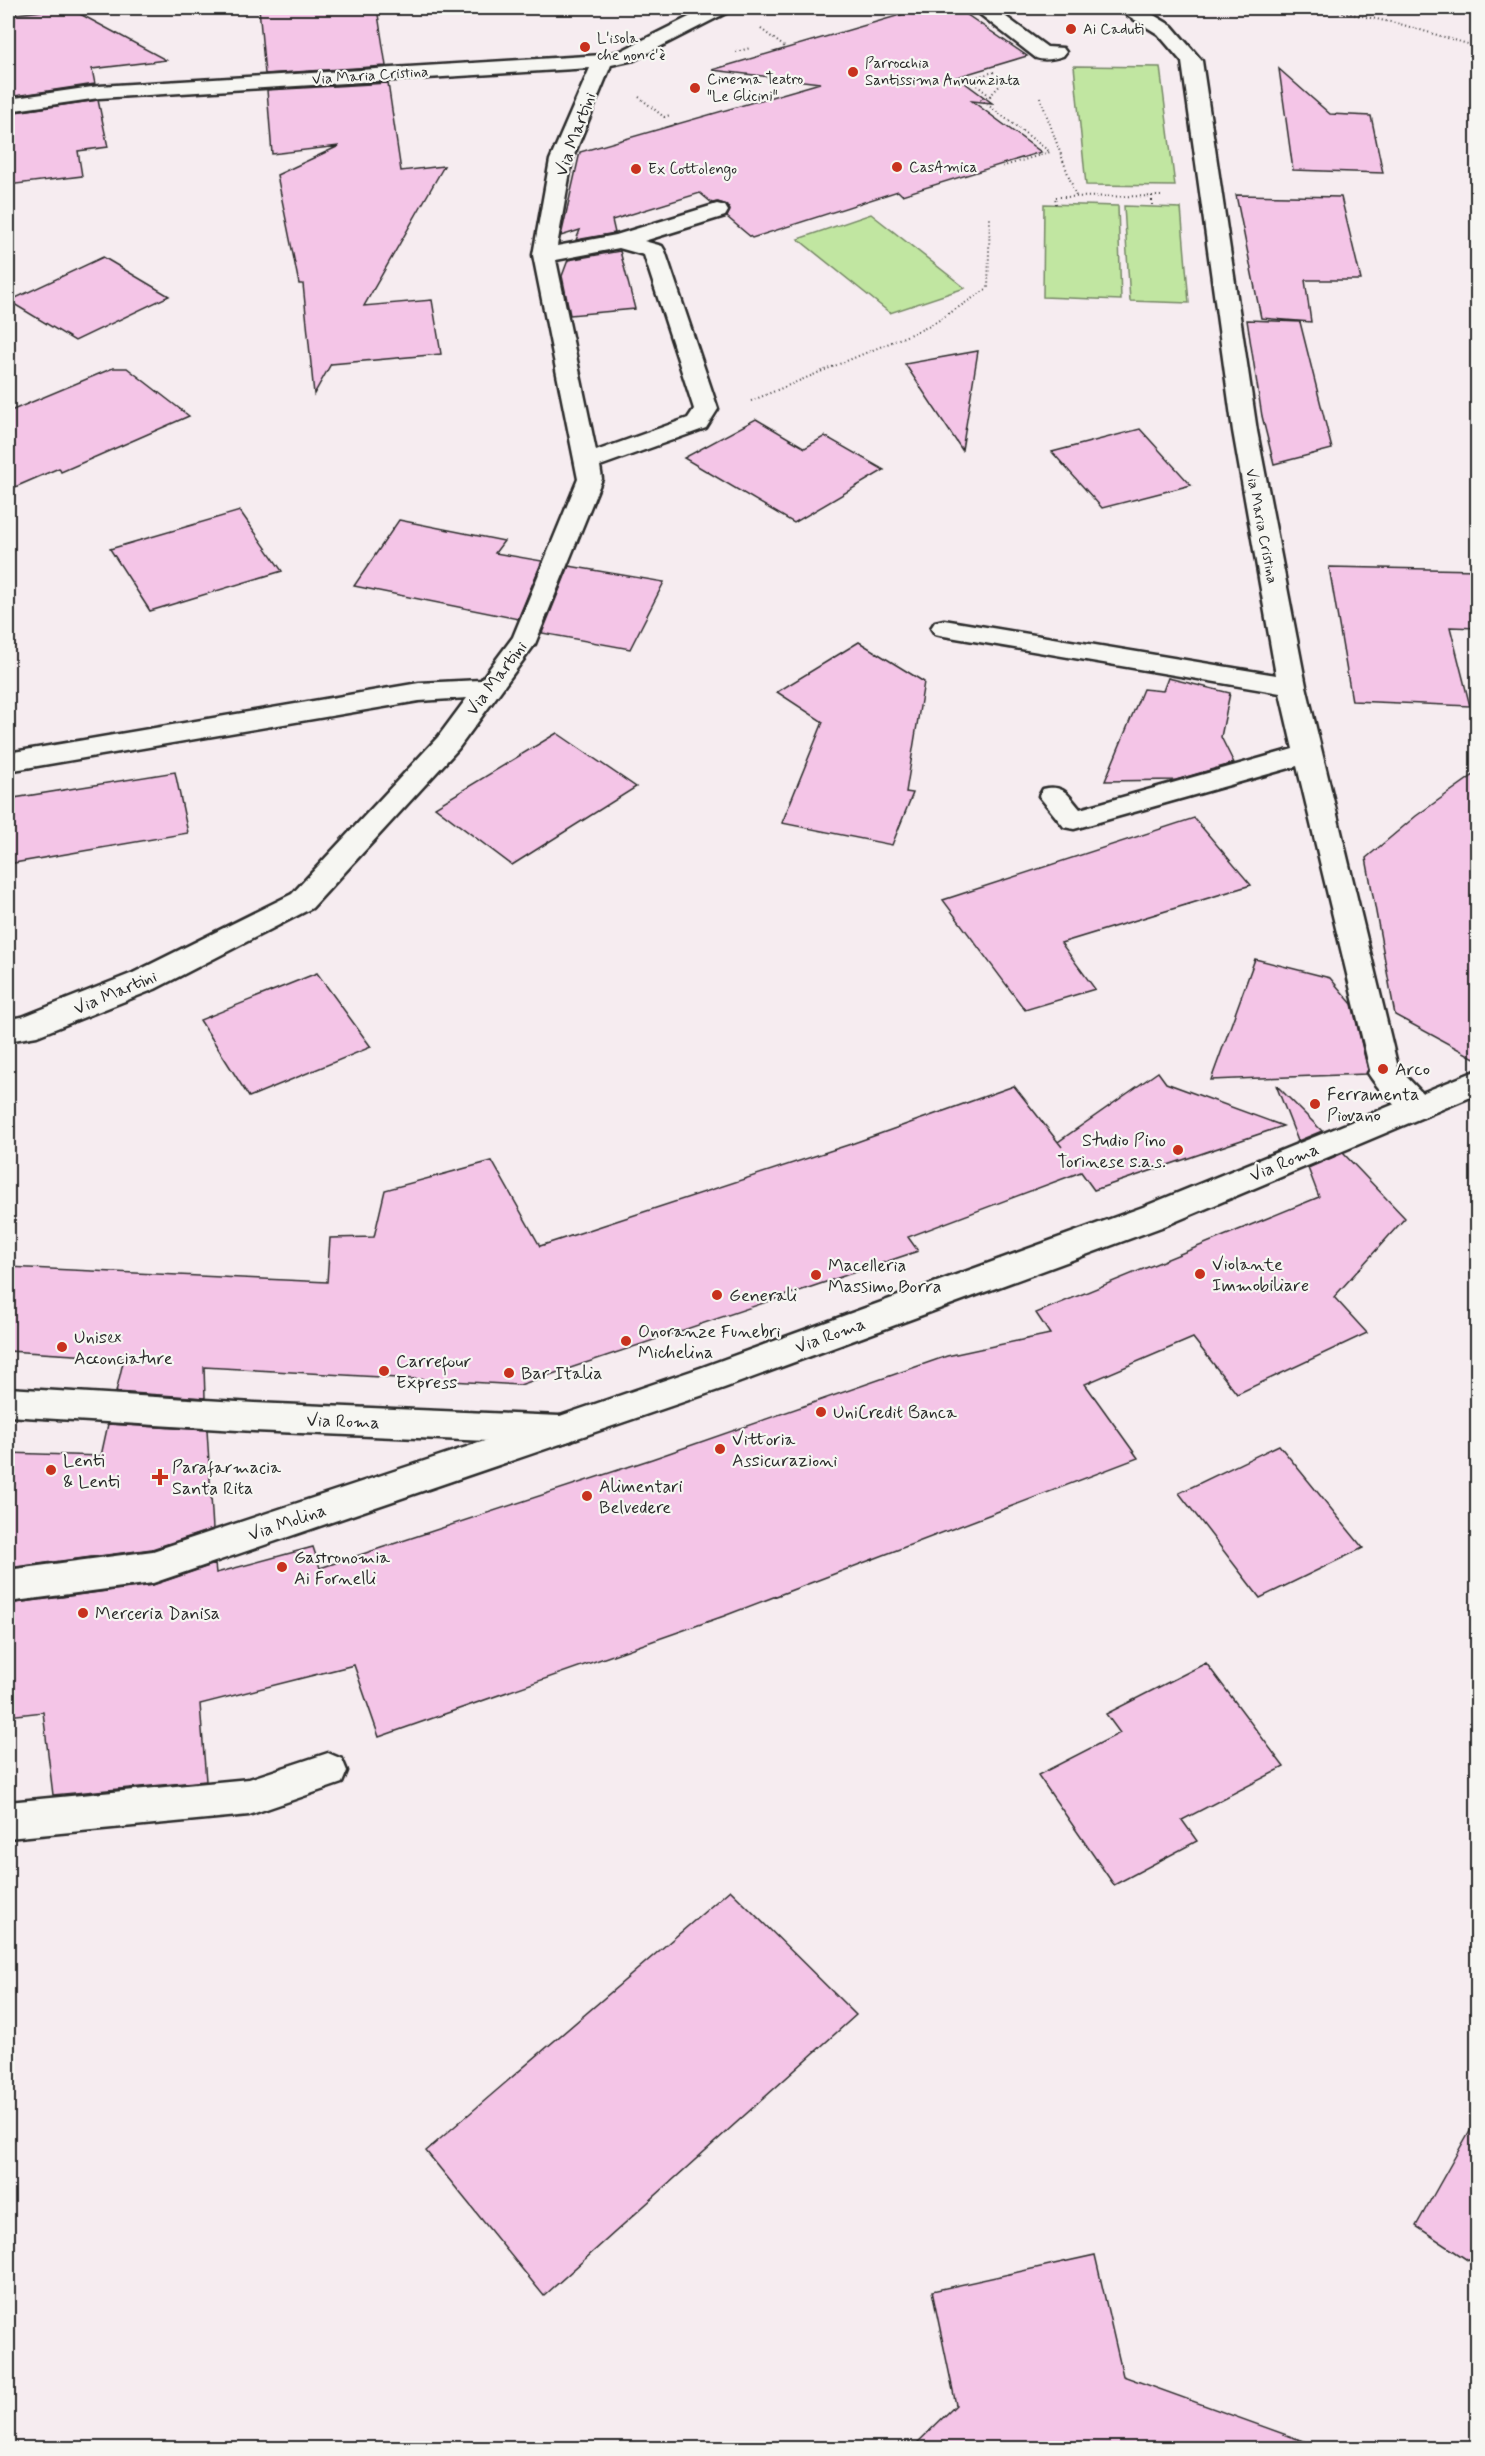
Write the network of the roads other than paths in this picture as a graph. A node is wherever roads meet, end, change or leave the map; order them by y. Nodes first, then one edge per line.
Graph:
1 (721, 8) edge
2 (982, 8) edge
3 (1129, 8) edge
4 (1158, 8) edge
5 (1165, 30) junction
6 (1056, 52) dead end
7 (603, 61) junction
8 (8, 105) edge
9 (717, 212) dead end
10 (620, 241) junction
11 (544, 255) junction
12 (586, 463) junction
13 (944, 628) dead end
14 (1292, 686) junction
15 (489, 688) junction
16 (1309, 754) junction
17 (8, 762) edge
18 (1053, 796) dead end
19 (8, 1030) edge
20 (1478, 1081) edge
21 (1417, 1107) junction
22 (8, 1402) edge
23 (560, 1430) junction
24 (8, 1587) edge
25 (328, 1771) dead end
26 (8, 1820) edge

1 - 7 street, Via Maria Cristina
2 - 6 street
3 - 5 street, Via Maria Cristina
4 - 5 street
5 - 14 street, Via Maria Cristina
7 - 8 street, Via Maria Cristina
7 - 11 street, Via Martini
9 - 10 street
10 - 11 street
10 - 12 street
11 - 12 street, Via Martini
12 - 15 street, Via Martini
13 - 14 street
14 - 16 street, Via Maria Cristina
15 - 17 street
15 - 19 street, Via Martini
16 - 18 street
16 - 21 street, Via Maria Cristina
20 - 21 street, Via Roma
21 - 23 street, Via Roma
22 - 23 street, Via Roma
23 - 24 street, Via Molina
25 - 26 street

